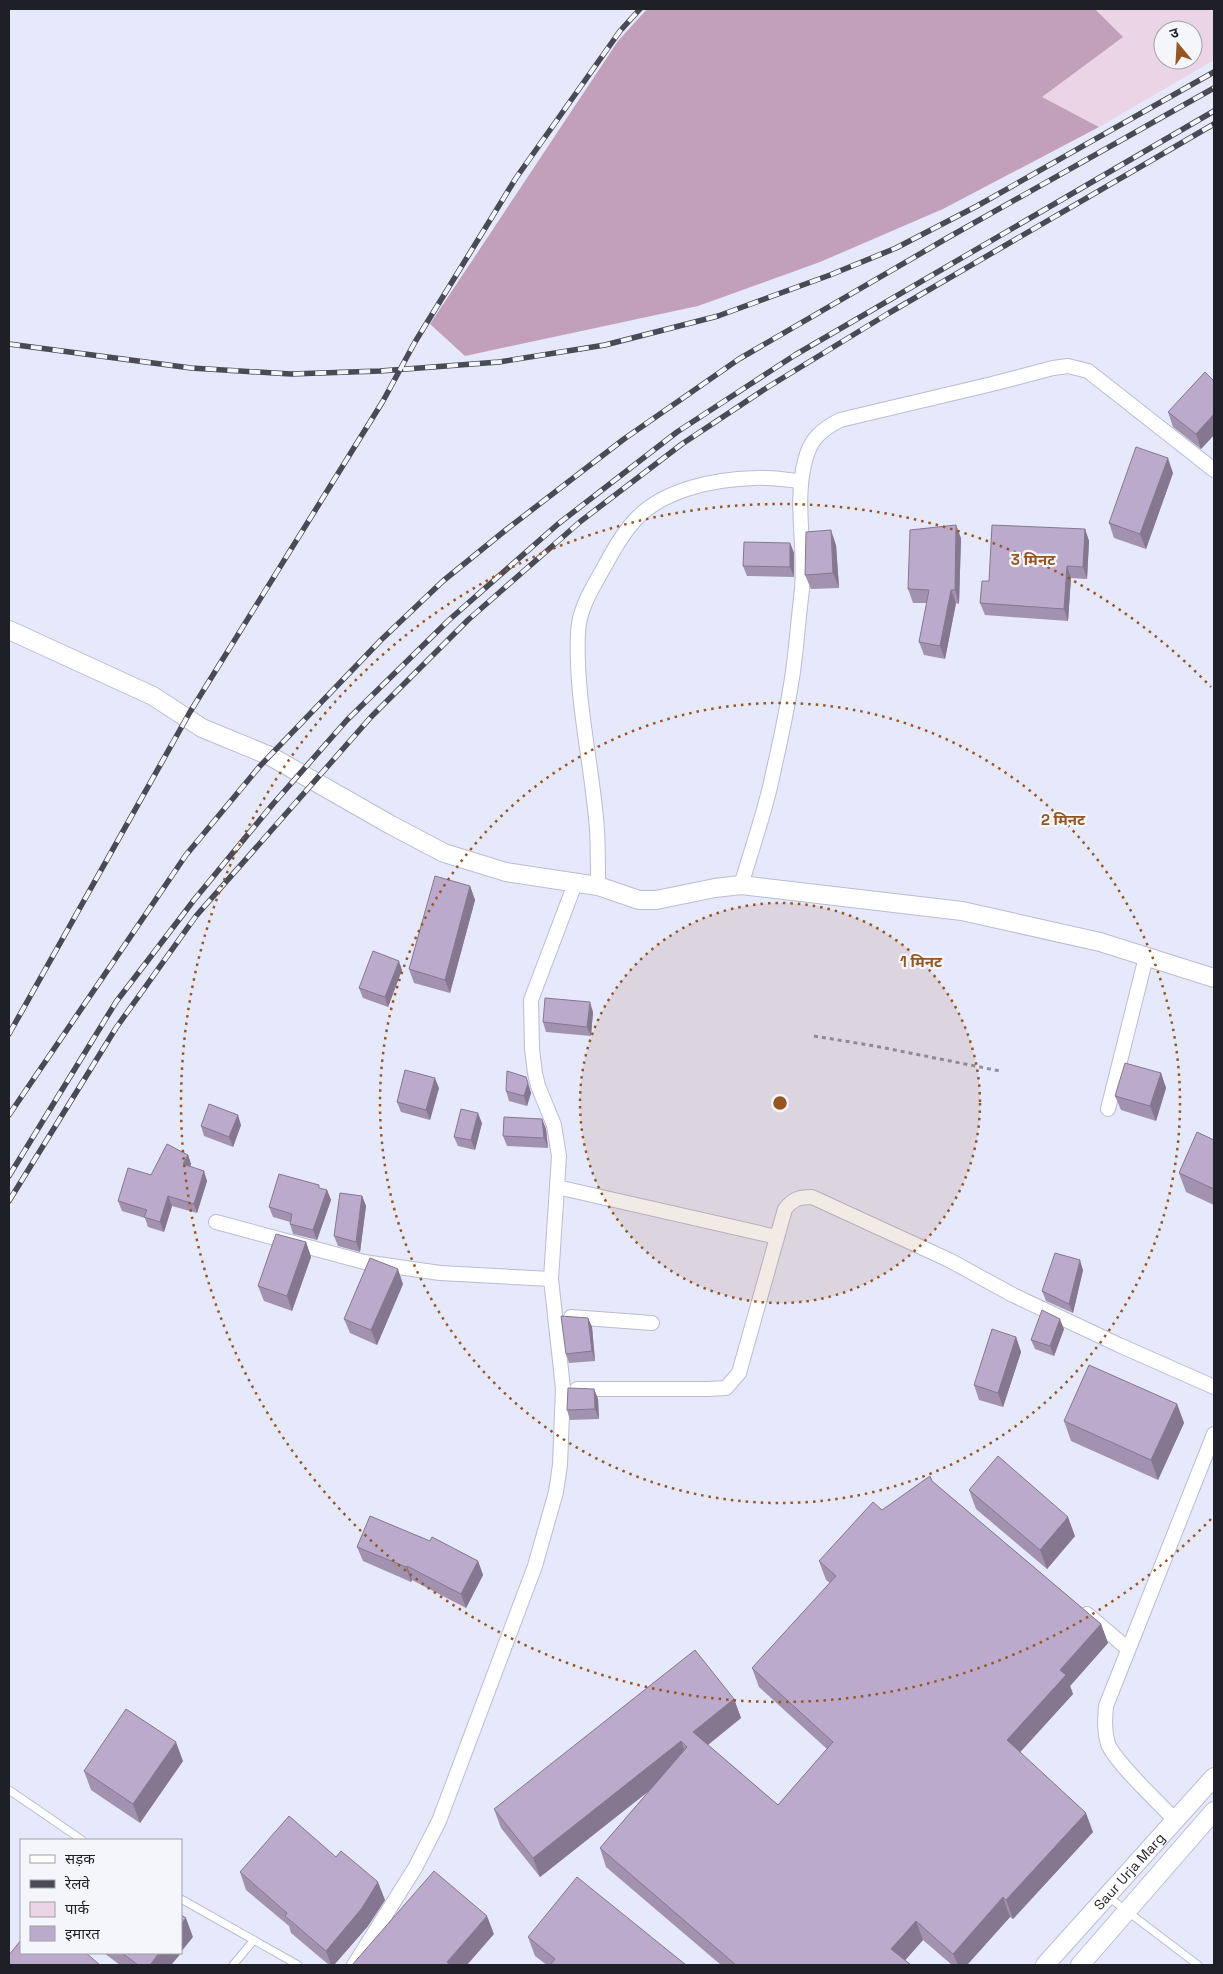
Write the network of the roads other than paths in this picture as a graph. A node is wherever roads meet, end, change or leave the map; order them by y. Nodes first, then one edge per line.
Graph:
1 (1214, 470) edge
2 (801, 481) junction
3 (9, 630) edge
4 (576, 881) junction
5 (741, 885) junction
6 (598, 886) junction
7 (1146, 956) junction
8 (1214, 978) edge
9 (1108, 1109) dead end
10 (557, 1187) junction
11 (216, 1222) dead end
12 (776, 1236) junction
13 (551, 1279) junction
14 (555, 1316) junction
15 (652, 1323) dead end
16 (1214, 1387) edge
17 (563, 1388) junction
18 (1214, 1434) edge
19 (1075, 1604) edge
20 (1128, 1649) junction
21 (1214, 1776) edge
22 (9, 1790) edge
23 (1214, 1811) edge
24 (1175, 1820) junction
25 (81, 1839) edge
26 (1107, 1896) junction
27 (182, 1900) edge
28 (1127, 1911) junction
29 (254, 1940) junction
30 (233, 1965) edge
31 (298, 1965) edge
32 (354, 1965) edge
33 (1045, 1965) edge
34 (1080, 1965) edge
35 (1198, 1965) edge

1 - 2 street
2 - 5 street
2 - 6 street
3 - 4 street
4 - 6 street
4 - 10 street
5 - 6 street
5 - 7 street
7 - 8 street
7 - 9 street
10 - 12 street
10 - 13 street
11 - 13 street
12 - 16 street
12 - 17 street
13 - 14 street
14 - 15 street
14 - 17 street
17 - 32 street
18 - 20 street
19 - 20 street
20 - 24 street
21 - 24 street, Saur Urja Marg
22 - 25 lane
23 - 28 street, Saur Urja Marg
24 - 26 street, Saur Urja Marg
26 - 28 lane
26 - 33 street, Saur Urja Marg
27 - 29 lane
28 - 34 street, Saur Urja Marg
28 - 35 lane
29 - 30 lane
29 - 31 lane

